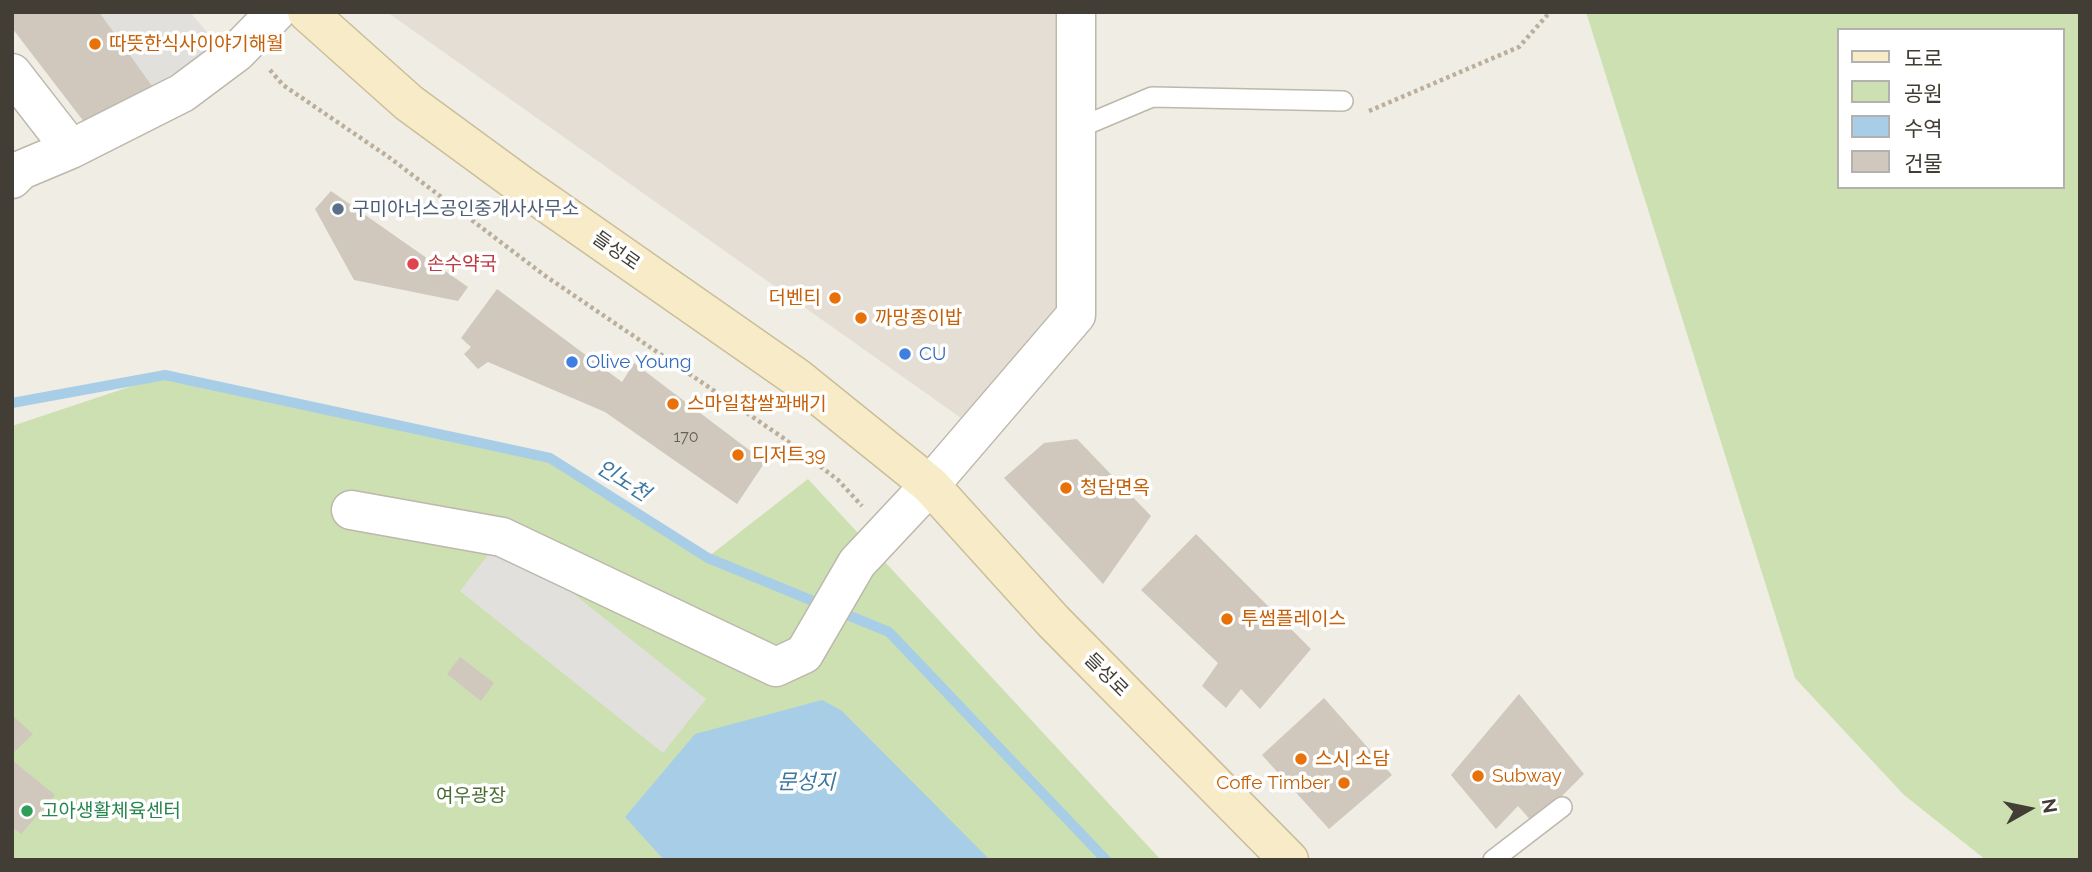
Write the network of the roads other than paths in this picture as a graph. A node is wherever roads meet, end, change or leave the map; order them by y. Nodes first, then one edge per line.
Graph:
1 (276, 12) edge
2 (306, 12) edge
3 (1076, 12) edge
4 (12, 74) edge
5 (1343, 101) road end
6 (1076, 129) junction
7 (71, 149) junction
8 (12, 179) edge
9 (930, 485) junction
10 (351, 510) dead end
11 (1562, 807) dead end
12 (1289, 860) edge
13 (1493, 860) edge

1 - 7 street
2 - 9 street, 들성로
3 - 6 street
4 - 7 street
5 - 6 lane
6 - 9 street
7 - 8 street
9 - 10 street
9 - 12 street, 들성로
11 - 13 lane

